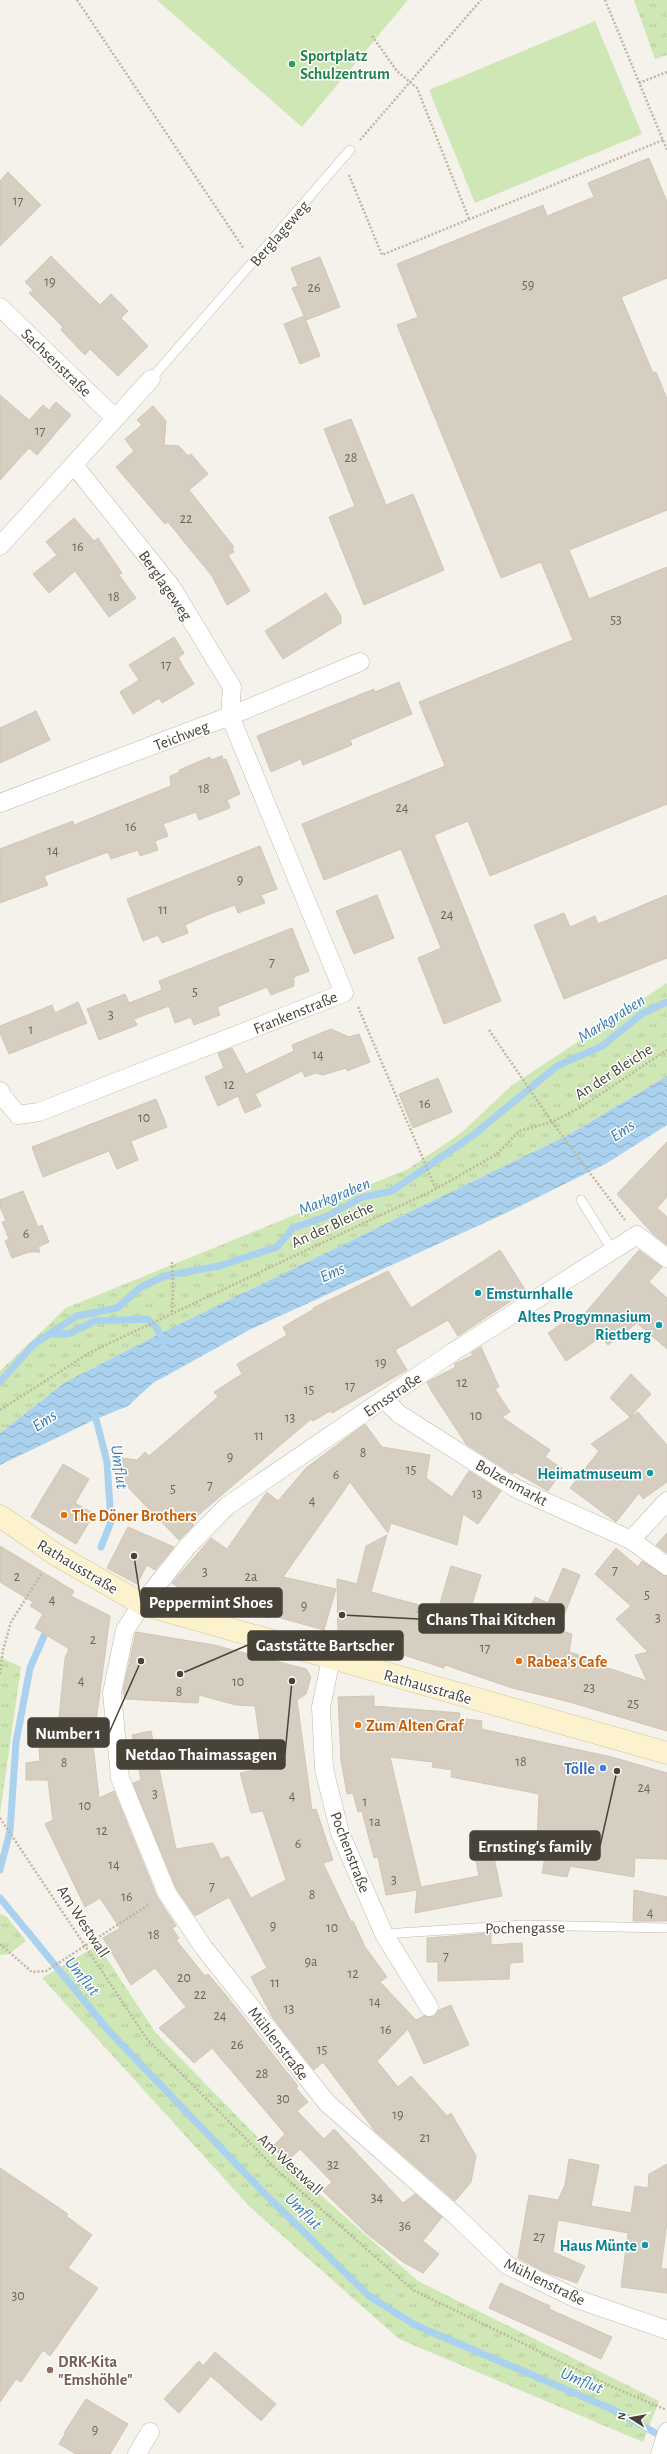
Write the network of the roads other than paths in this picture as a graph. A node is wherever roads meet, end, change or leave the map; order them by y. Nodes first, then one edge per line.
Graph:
1 (350, 150) road end
2 (0, 306) edge
3 (151, 379) joint
4 (114, 418) junction
5 (74, 465) junction
6 (0, 546) edge
7 (360, 662) dead end
8 (230, 716) junction
9 (0, 803) edge
10 (0, 1090) edge
11 (581, 1200) dead end
12 (613, 1251) junction
13 (667, 1258) edge
14 (384, 1399) junction
15 (667, 1501) edge
16 (0, 1516) edge
17 (631, 1540) junction
18 (667, 1566) edge
19 (142, 1604) junction
20 (331, 1659) junction
21 (667, 1753) edge
22 (667, 1928) edge
23 (384, 1934) junction
24 (429, 2007) dead end
25 (667, 2330) edge
26 (150, 2432) dead end
27 (667, 2432) edge
28 (660, 2452) edge
29 (137, 2454) edge

1 - 3 lane, Berglageweg
2 - 4 street, Sachsenstraße
3 - 4 street, Berglageweg
4 - 5 street, Berglageweg
5 - 6 street, Berglageweg
5 - 8 street, Berglageweg
7 - 8 street, Teichweg
8 - 9 street, Teichweg
8 - 10 street, Frankenstraße
11 - 12 lane
12 - 13 street, Emsstraße
12 - 14 street, Emsstraße
14 - 17 street, Bolzenmarkt
14 - 19 street, Emsstraße
15 - 17 street
16 - 19 street, Rathausstraße
17 - 18 street, Bolzenmarkt
19 - 20 street, Rathausstraße
19 - 25 street, Mühlenstraße
20 - 21 street, Rathausstraße
20 - 23 street, Pochenstraße
22 - 23 lane, Pochengasse
23 - 24 street, Pochenstraße
26 - 29 street
27 - 28 street

